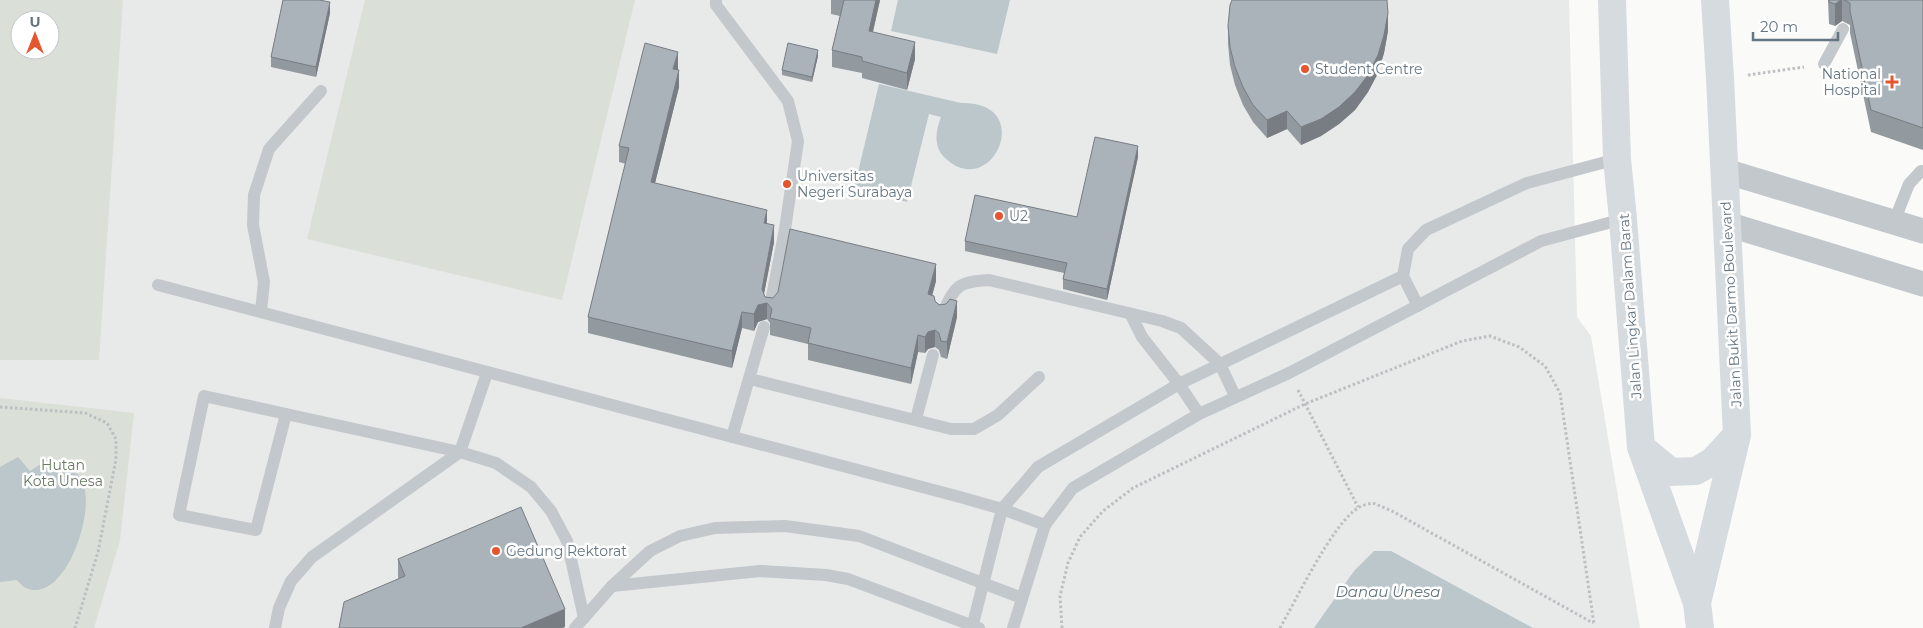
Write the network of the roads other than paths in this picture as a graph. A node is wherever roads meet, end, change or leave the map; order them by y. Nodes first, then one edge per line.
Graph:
1 (716, 0) edge
2 (1612, 0) edge
3 (1715, 0) edge
4 (1844, 29) edge
5 (1824, 64) road end
6 (320, 90) dead end
7 (1617, 160) junction
8 (1725, 171) junction
9 (1923, 171) edge
10 (1624, 219) junction
11 (1894, 222) junction
12 (1727, 224) junction
13 (1923, 231) edge
14 (1403, 276) junction
15 (1923, 284) edge
16 (158, 285) dead end
17 (1418, 306) junction
18 (770, 307) edge
19 (261, 311) junction
20 (942, 314) edge
21 (1131, 315) junction
22 (764, 327) dead end
23 (933, 355) dead end
24 (1220, 364) junction
25 (487, 373) junction
26 (1039, 377) dead end
27 (750, 379) junction
28 (1179, 384) junction
29 (1235, 396) junction
30 (286, 414) junction
31 (1198, 414) junction
32 (916, 419) junction
33 (1737, 435) junction
34 (732, 437) junction
35 (1641, 447) junction
36 (460, 452) junction
37 (1002, 509) junction
38 (1044, 525) junction
39 (983, 584) junction
40 (612, 586) junction
41 (1022, 598) junction
42 (1699, 616) edge
43 (584, 618) junction
44 (974, 627) edge
45 (275, 628) edge
46 (576, 628) edge
47 (1013, 628) edge

1 - 18 lane
2 - 7 main road, Jalan Lingkar Dalam Barat
3 - 8 main road, Jalan Bukit Darmo Boulevard
4 - 5 lane
6 - 19 lane
7 - 10 main road, Jalan Lingkar Dalam Barat
7 - 14 lane
8 - 11 street
8 - 12 main road, Jalan Bukit Darmo Boulevard
9 - 11 lane
10 - 17 lane
10 - 35 main road, Jalan Lingkar Dalam Barat
11 - 13 street
12 - 15 street
12 - 33 main road, Jalan Bukit Darmo Boulevard
14 - 17 lane
14 - 24 lane
16 - 19 lane
17 - 29 lane
19 - 25 lane
20 - 21 lane
21 - 24 lane
21 - 28 lane
22 - 27 lane
23 - 32 lane
24 - 28 lane
24 - 29 lane
25 - 34 lane
25 - 36 lane
26 - 32 lane
27 - 32 lane
27 - 34 lane
28 - 31 lane
28 - 37 lane
29 - 31 lane
30 - 30 lane
30 - 36 lane
31 - 38 lane
33 - 35 main road
33 - 42 main road, Jalan Bukit Darmo Boulevard
34 - 37 lane
35 - 42 main road, Jalan Lingkar Dalam Barat
36 - 43 lane
36 - 45 lane
37 - 38 lane
37 - 39 lane
38 - 41 lane
39 - 40 lane
39 - 41 lane
39 - 44 lane
40 - 43 lane
40 - 44 lane
41 - 47 lane
43 - 46 lane

